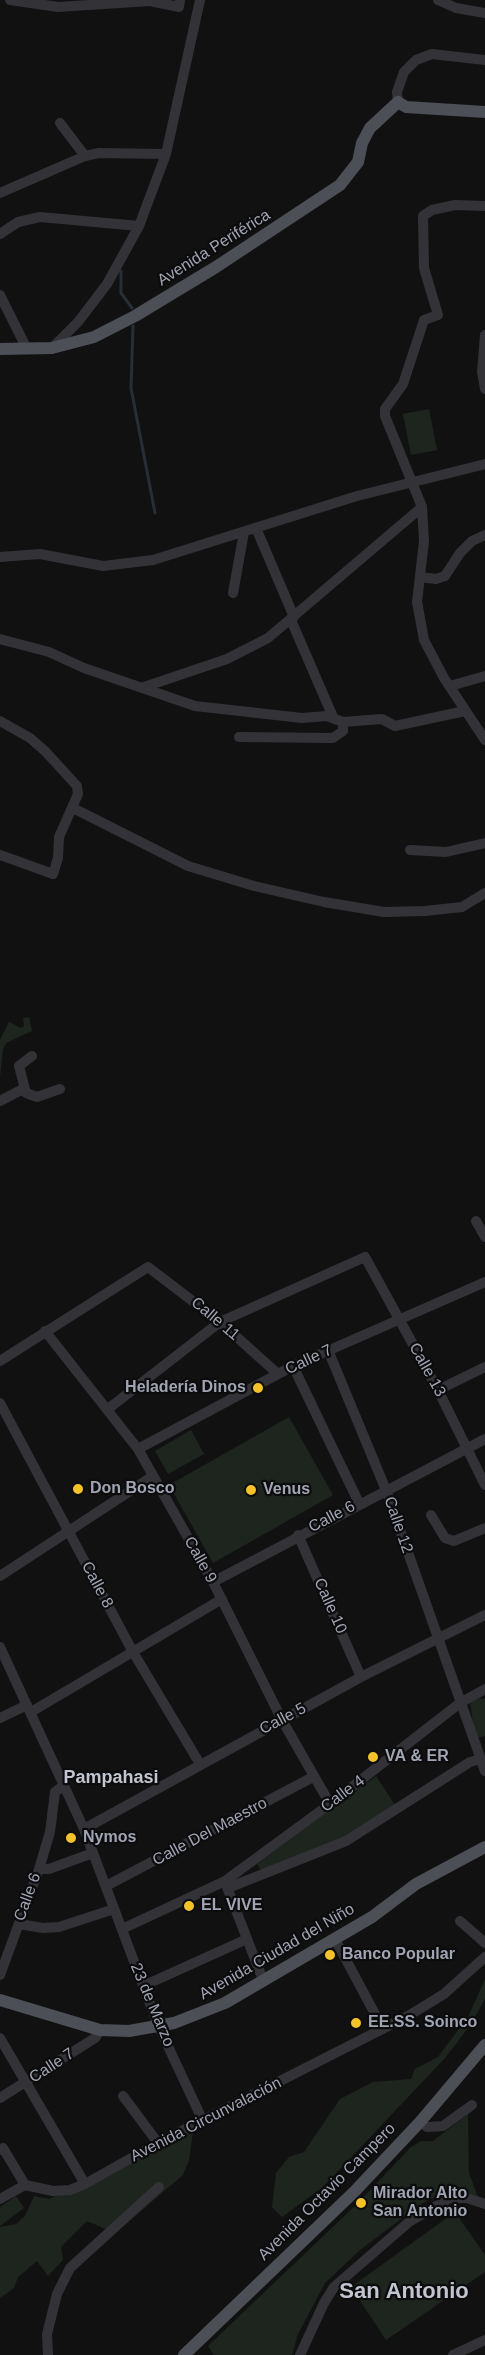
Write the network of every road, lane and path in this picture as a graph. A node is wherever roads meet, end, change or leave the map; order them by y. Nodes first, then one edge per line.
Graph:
1 (10, 0) edge
2 (200, 0) edge
3 (438, 0) edge
4 (179, 4) edge
5 (485, 13) edge
6 (485, 60) edge
7 (398, 102) junction
8 (485, 112) edge
9 (60, 123) dead end
10 (166, 154) junction
11 (85, 156) junction
12 (0, 193) edge
13 (485, 206) edge
14 (139, 226) junction
15 (0, 234) edge
16 (0, 295) edge
17 (485, 335) edge
18 (52, 348) junction
19 (0, 349) edge
20 (27, 349) junction
21 (485, 389) edge
22 (485, 464) edge
23 (412, 483) junction
24 (422, 507) junction
25 (256, 528) junction
26 (244, 532) junction
27 (485, 535) edge
28 (0, 557) edge
29 (420, 577) junction
30 (233, 593) dead end
31 (293, 619) junction
32 (0, 639) edge
33 (485, 676) edge
34 (450, 686) junction
35 (143, 687) junction
36 (465, 711) junction
37 (333, 717) junction
38 (0, 721) edge
39 (343, 722) junction
40 (239, 737) dead end
41 (485, 740) edge
42 (73, 808) junction
43 (485, 843) edge
44 (410, 850) dead end
45 (0, 855) edge
46 (485, 893) edge
47 (32, 1056) dead end
48 (22, 1089) junction
49 (60, 1089) dead end
50 (0, 1101) edge
51 (476, 1221) dead end
52 (485, 1237) edge
53 (485, 1282) edge
54 (399, 1320) junction
55 (220, 1322) junction
56 (45, 1330) junction
57 (328, 1350) junction
58 (0, 1361) edge
59 (293, 1366) junction
60 (485, 1367) edge
61 (278, 1374) junction
62 (438, 1390) junction
63 (0, 1403) edge
64 (108, 1409) junction
65 (485, 1439) edge
66 (138, 1449) junction
67 (466, 1449) junction
68 (153, 1476) junction
69 (485, 1485) edge
70 (386, 1490) junction
71 (359, 1503) junction
72 (431, 1515) dead end
73 (485, 1528) edge
74 (69, 1531) junction
75 (298, 1535) junction
76 (0, 1576) edge
77 (213, 1582) junction
78 (222, 1599) junction
79 (485, 1615) edge
80 (437, 1639) junction
81 (0, 1647) edge
82 (133, 1652) junction
83 (361, 1677) junction
84 (485, 1689) edge
85 (460, 1703) junction
86 (29, 1709) junction
87 (0, 1718) edge
88 (282, 1720) junction
89 (481, 1759) junction
90 (200, 1764) junction
91 (485, 1771) edge
92 (313, 1777) junction
93 (64, 1785) junction
94 (330, 1804) junction
95 (84, 1829) junction
96 (485, 1847) edge
97 (93, 1853) junction
98 (39, 1869) junction
99 (226, 1885) junction
100 (106, 1886) junction
101 (114, 1908) junction
102 (460, 1921) dead end
103 (19, 1924) junction
104 (122, 1929) junction
105 (335, 1939) junction
106 (247, 1940) junction
107 (485, 1943) edge
108 (485, 1957) edge
109 (0, 1975) edge
110 (263, 1980) junction
111 (143, 1986) junction
112 (0, 2000) edge
113 (158, 2025) junction
114 (383, 2029) junction
115 (100, 2030) junction
116 (0, 2038) edge
117 (485, 2045) edge
118 (27, 2083) junction
119 (123, 2097) dead end
120 (0, 2098) edge
121 (472, 2105) dead end
122 (203, 2121) junction
123 (420, 2122) junction
124 (158, 2143) junction
125 (0, 2150) edge
126 (85, 2184) junction
127 (25, 2185) junction
128 (159, 2187) dead end
129 (0, 2199) edge
130 (485, 2204) edge
131 (485, 2340) edge
132 (48, 2355) edge
133 (184, 2355) edge
134 (300, 2355) edge
135 (453, 2355) edge

1 - 4 street
2 - 10 street
3 - 5 street
6 - 7 street
7 - 8 main road
7 - 18 main road, Avenida Periférica
9 - 11 street
10 - 11 street
10 - 14 street
11 - 12 street
13 - 23 street
14 - 15 street
14 - 18 street
16 - 20 street
17 - 21 street
18 - 20 main road, Avenida Periférica
19 - 20 main road, Avenida Periférica
22 - 23 street
23 - 24 street
23 - 25 street
24 - 29 street
24 - 31 street
25 - 26 street
25 - 31 street
26 - 28 street
26 - 30 street
27 - 29 street
29 - 34 street
31 - 35 street
31 - 37 street
32 - 35 street
33 - 34 street
34 - 36 street
35 - 37 street
36 - 39 street
36 - 41 street
37 - 39 street
38 - 42 street
39 - 40 street
42 - 45 street
42 - 46 street
43 - 44 street
47 - 48 street
48 - 49 street
48 - 50 street
51 - 52 street
53 - 54 street, Calle 7
54 - 55 street, Calle 13
54 - 57 street, Calle 7
54 - 62 street, Calle 13
55 - 56 street, Calle 11
55 - 61 street, Calle 11
55 - 64 street
56 - 58 street
56 - 64 street, Calle 9
57 - 59 street, Calle 7
57 - 70 street, Calle 12
59 - 61 street, Calle 7
59 - 71 street
60 - 62 street
61 - 66 street, Calle 7
62 - 67 street, Calle 13
63 - 74 street, Calle 8
64 - 66 street, Calle 9
65 - 67 street, Calle 6
66 - 68 street, Calle 9
67 - 69 street, Calle 13
67 - 70 street, Calle 6
68 - 74 street
68 - 77 street, Calle 9
70 - 71 street, Calle 6
70 - 80 street, Calle 12
71 - 75 street, Calle 6
72 - 73 street
74 - 76 street
74 - 82 street, Calle 8
75 - 77 street, Calle 6
75 - 83 street, Calle 10
77 - 78 street, Calle 9
78 - 82 street
78 - 88 street, Calle 9
79 - 80 street, Calle 5
80 - 83 street, Calle 5
80 - 85 street, Calle 12
81 - 86 street, 23 de Marzo
82 - 86 street
82 - 90 street, Calle 8
83 - 88 street, Calle 5
84 - 85 street
85 - 89 street, Calle 12
85 - 94 street, Calle 4
86 - 87 street
86 - 93 street, 23 de Marzo
88 - 90 street, Calle 5
88 - 92 street, Calle 9
89 - 91 street, Calle 12
89 - 99 street
90 - 95 street, Calle 5
92 - 94 street, Calle 9
92 - 100 street, Calle Del Maestro
93 - 95 street, 23 de Marzo
93 - 98 street, Calle 6
94 - 99 street, Calle 4
95 - 97 street, 23 de Marzo
96 - 105 main road, Avenida Ciudad del Niño
97 - 98 street
97 - 100 street, 23 de Marzo
98 - 103 street, Calle 6
99 - 104 street, Calle 4
99 - 106 street
100 - 101 street, 23 de Marzo
101 - 103 street
101 - 104 street, 23 de Marzo
102 - 107 street
103 - 109 street, Calle 6
104 - 111 street, 23 de Marzo
105 - 110 main road, Avenida Ciudad del Niño
105 - 114 street
106 - 110 street
106 - 111 street
108 - 114 street, Avenida Circunvalación
110 - 113 main road, Avenida Ciudad del Niño
111 - 113 street, 23 de Marzo
112 - 115 main road, Avenida Ciudad del Niño
113 - 115 main road, Avenida Ciudad del Niño
113 - 122 street, 23 de Marzo
114 - 122 street, Avenida Circunvalación
115 - 118 street, Calle 7
116 - 118 street
117 - 123 main road, Avenida Octavio Campero
118 - 120 street, Calle 7
118 - 126 street
119 - 124 street
121 - 123 street
122 - 124 street, Avenida Circunvalación
123 - 133 main road, Avenida Octavio Campero
124 - 126 street, Avenida Circunvalación
125 - 127 street
126 - 127 street, Avenida Circunvalación
127 - 129 street
128 - 132 street
130 - 134 street
131 - 135 street

